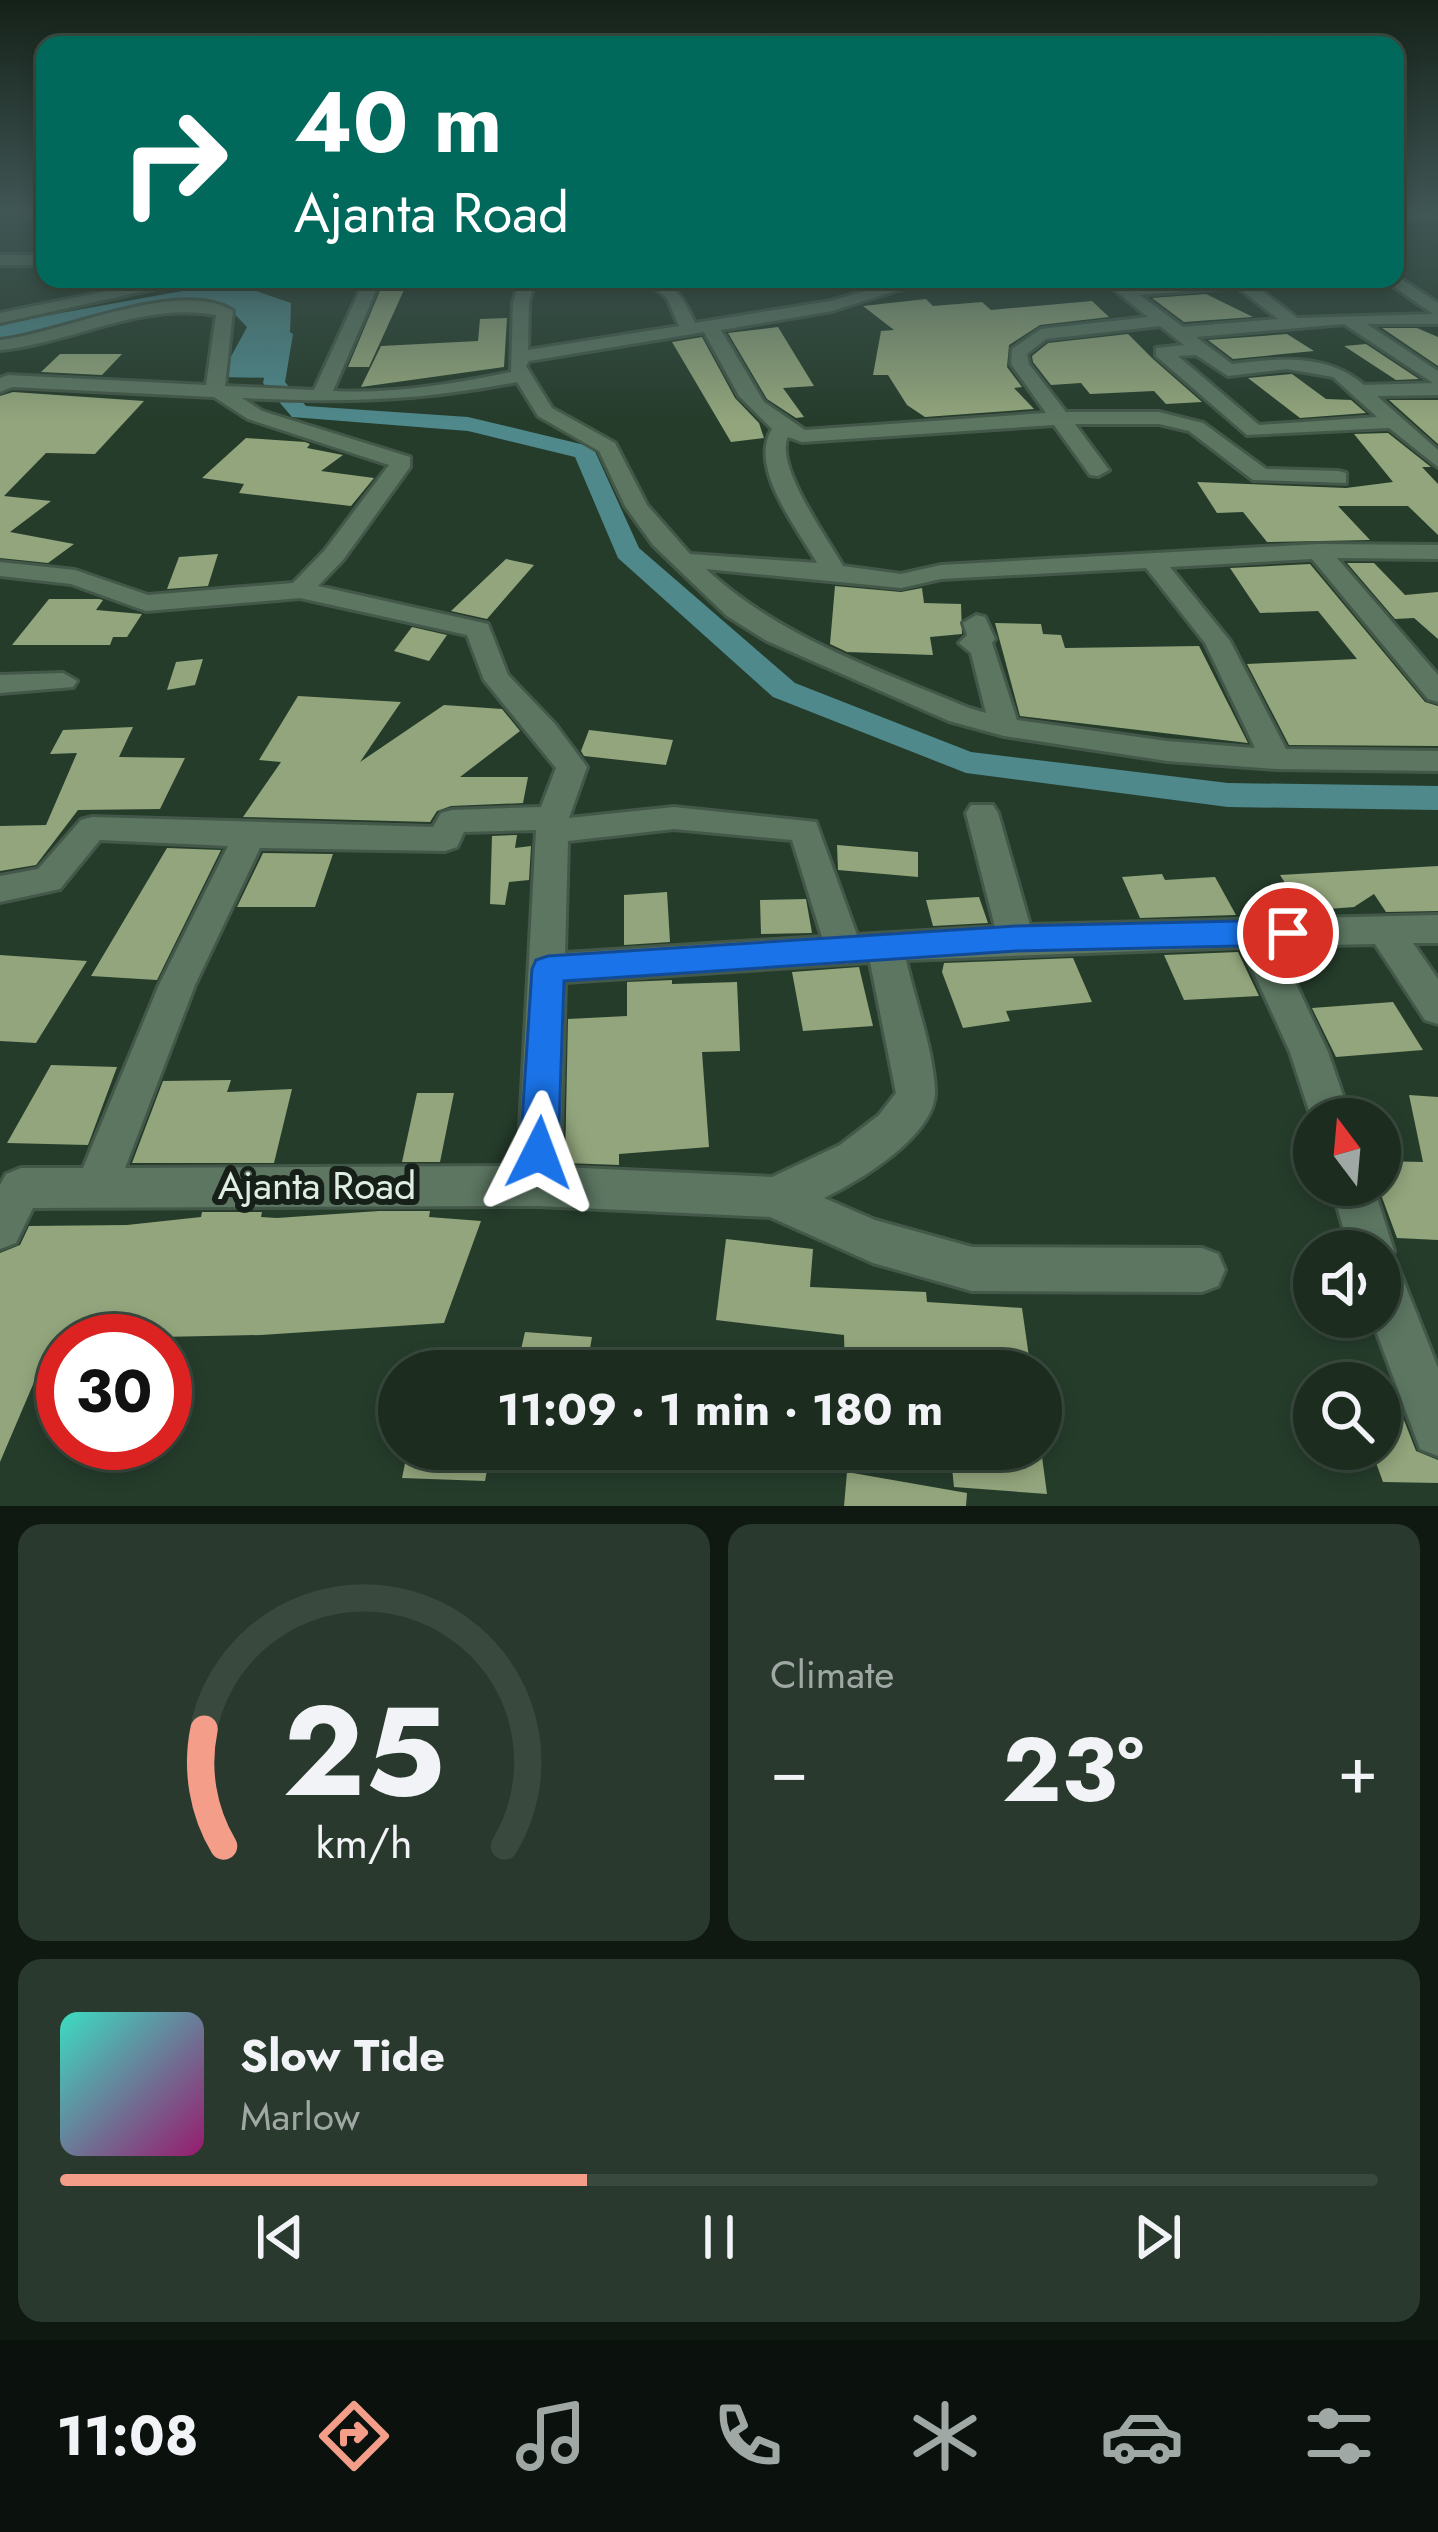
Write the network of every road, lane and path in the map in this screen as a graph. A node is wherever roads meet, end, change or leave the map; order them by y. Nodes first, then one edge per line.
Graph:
1 (146, 288) edge
2 (372, 288) edge
3 (526, 288) edge
4 (664, 288) edge
5 (880, 288) edge
6 (1120, 288) edge
7 (1249, 288) edge
8 (1403, 288) edge
9 (1438, 314) edge
10 (0, 318) edge
11 (1347, 319) junction
12 (1293, 323) junction
13 (699, 327) junction
14 (1170, 327) junction
15 (0, 346) edge
16 (1199, 349) junction
17 (519, 367) junction
18 (1438, 379) edge
19 (0, 386) edge
20 (224, 389) junction
21 (1438, 389) edge
22 (1359, 391) junction
23 (322, 394) junction
24 (1062, 418) junction
25 (1402, 428) junction
26 (782, 430) junction
27 (1254, 431) junction
28 (1438, 433) edge
29 (1210, 436) junction
30 (1438, 461) edge
31 (1098, 470) dead end
32 (1338, 478) dead end
33 (1318, 551) junction
34 (1438, 552) edge
35 (1152, 560) junction
36 (682, 561) junction
37 (0, 569) edge
38 (836, 576) junction
39 (300, 590) junction
40 (976, 623) dead end
41 (1427, 666) edge
42 (63, 681) dead end
43 (0, 684) edge
44 (1438, 693) edge
45 (1004, 727) junction
46 (1276, 759) junction
47 (1438, 761) edge
48 (982, 813) dead end
49 (554, 825) junction
50 (249, 836) junction
51 (0, 889) edge
52 (1438, 929) edge
53 (1385, 930) junction
54 (1253, 934) junction
55 (1016, 939) junction
56 (885, 946) junction
57 (844, 949) junction
58 (548, 969) junction
59 (1438, 1009) edge
60 (1324, 1098) edge
61 (97, 1185) junction
62 (538, 1186) junction
63 (10, 1187) edge
64 (772, 1197) junction
65 (0, 1228) edge
66 (1202, 1270) dead end
67 (1401, 1333) edge
68 (1438, 1431) edge

1 - 10 street
2 - 23 street
3 - 17 street
4 - 13 street
5 - 13 street
6 - 14 street
7 - 12 street
8 - 9 street
9 - 11 street
11 - 12 street
11 - 18 street
12 - 14 street
13 - 17 street
13 - 26 street
14 - 16 street
14 - 24 street
15 - 20 street
16 - 22 street
16 - 27 street
17 - 23 street
17 - 36 street
19 - 20 street
20 - 23 street
20 - 39 street
21 - 22 street
22 - 25 street
24 - 26 street
24 - 29 street
24 - 31 street
25 - 27 street
25 - 28 street
25 - 30 street
26 - 38 street
27 - 29 street
29 - 32 street
33 - 34 street
33 - 35 street
33 - 41 street
35 - 38 street
35 - 46 street
36 - 38 street
36 - 45 street
37 - 39 street
39 - 49 street
40 - 45 street
41 - 44 street
42 - 43 street
45 - 46 street
46 - 47 street
48 - 55 street
49 - 50 street
49 - 57 street
49 - 58 street
50 - 51 street
50 - 61 street
52 - 53 street
53 - 54 street
53 - 59 street
54 - 55 street
54 - 60 street
55 - 56 street
56 - 57 street
56 - 64 street, Ajanta Road
57 - 58 street
58 - 62 street
61 - 62 street, Ajanta Road
61 - 63 street, Ajanta Road
62 - 64 street, Ajanta Road
63 - 65 street
64 - 66 street
67 - 68 street

